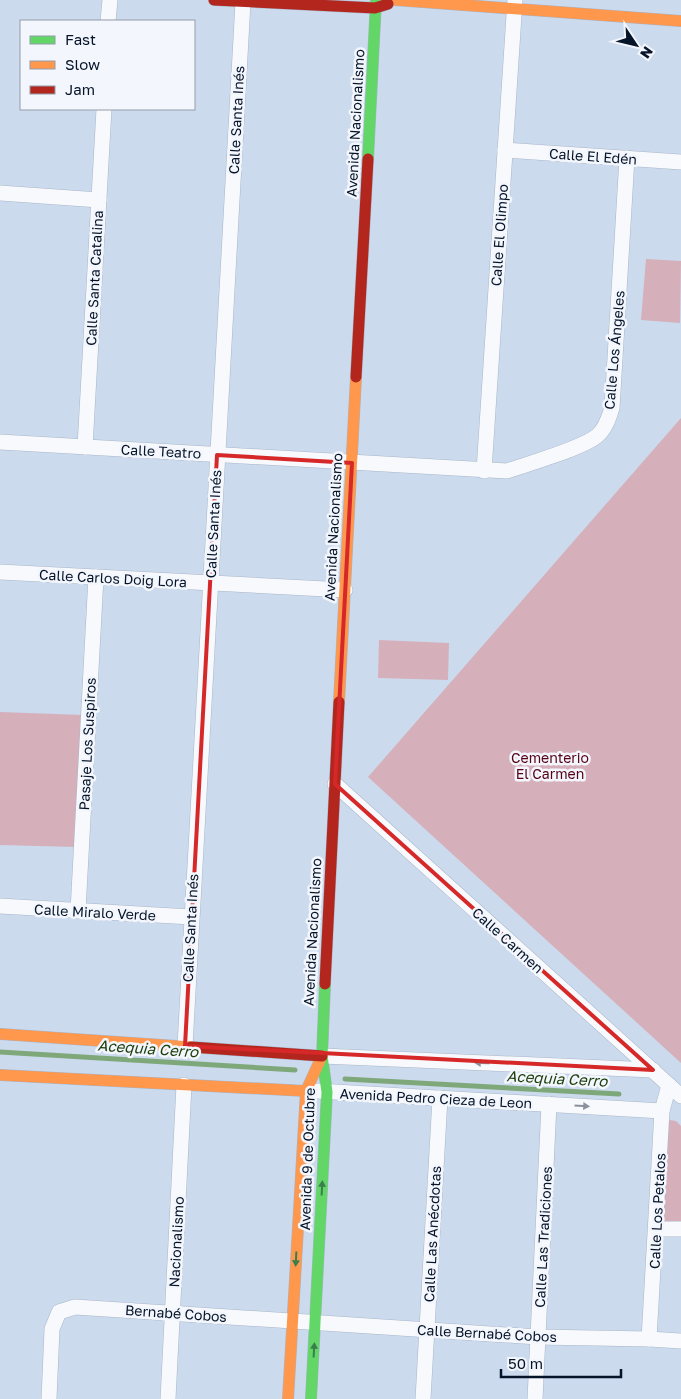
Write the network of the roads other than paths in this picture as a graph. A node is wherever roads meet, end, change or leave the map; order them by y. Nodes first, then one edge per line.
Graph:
1 (110, 0) edge
2 (214, 0) edge
3 (396, 1) edge
4 (243, 2) junction
5 (376, 4) edge
6 (514, 5) edge
7 (108, 20) edge
8 (681, 21) edge
9 (104, 110) edge
10 (505, 150) junction
11 (628, 158) junction
12 (681, 162) edge
13 (0, 193) edge
14 (99, 200) junction
15 (0, 442) edge
16 (85, 447) junction
17 (217, 454) junction
18 (352, 463) junction
19 (484, 471) junction
20 (0, 572) edge
21 (96, 577) junction
22 (210, 584) junction
23 (345, 590) junction
24 (335, 784) junction
25 (0, 906) edge
26 (78, 911) junction
27 (190, 917) junction
28 (0, 1034) edge
29 (184, 1046) junction
30 (322, 1056) junction
31 (653, 1070) junction
32 (0, 1075) edge
33 (184, 1085) junction
34 (669, 1085) junction
35 (306, 1091) junction
36 (327, 1092) junction
37 (681, 1096) edge
38 (440, 1098) junction
39 (549, 1104) junction
40 (662, 1111) junction
41 (656, 1229) junction
42 (681, 1229) edge
43 (172, 1313) junction
44 (293, 1321) junction
45 (315, 1322) junction
46 (427, 1329) junction
47 (538, 1337) junction
48 (650, 1339) junction
49 (681, 1341) edge
50 (49, 1399) edge
51 (168, 1399) edge
52 (288, 1399) edge
53 (311, 1399) edge
54 (423, 1399) edge
55 (535, 1399) edge

1 - 7 street
2 - 4 street
3 - 5 street
3 - 6 street
4 - 5 street
4 - 17 street, Calle Santa Inés
5 - 18 street, Avenida Nacionalismo
6 - 8 street
6 - 10 street, Calle El Olimpo
9 - 14 street, Calle Santa Catalina
10 - 11 street, Calle El Edén
10 - 19 street, Calle El Olimpo
11 - 12 street, Calle El Edén
11 - 19 street, Calle Los Ángeles
13 - 14 street
14 - 16 street, Calle Santa Catalina
15 - 16 street, Calle Teatro
16 - 17 street, Calle Teatro
17 - 18 street, Calle Teatro
17 - 22 street, Calle Santa Inés
18 - 19 street, Calle Los Ángeles
18 - 23 street, Avenida Nacionalismo
20 - 21 street, Calle Carlos Doig Lora
21 - 22 street, Calle Carlos Doig Lora
21 - 26 street, Pasaje Los Suspiros
22 - 23 street, Calle Carlos Doig Lora
22 - 27 street, Calle Santa Inés
23 - 24 street, Avenida Nacionalismo
24 - 30 street, Avenida Nacionalismo
24 - 31 street, Calle Carmen
25 - 26 street, Calle Miralo Verde
26 - 27 street, Calle Miralo Verde
27 - 29 street, Calle Santa Inés
28 - 29 street
29 - 30 street
31 -> 30 street
30 - 35 street, Avenida 9 de Octubre
30 - 36 street, Avenida 9 de Octubre
31 - 34 street, Calle Carmen
32 - 33 street, Avenida Pedro Cieza de Leon
33 - 35 street, Avenida Pedro Cieza de Leon
33 - 43 street, Nacionalismo
34 - 37 street, Calle Carmen
34 - 40 street, Calle Los Petalos
35 - 36 street, Avenida Pedro Cieza de Leon
35 -> 44 street, Avenida 9 de Octubre
36 - 38 street, Avenida Pedro Cieza de Leon
45 -> 36 street, Avenida 9 de Octubre
38 - 39 street, Avenida Pedro Cieza de Leon
38 - 46 street, Calle Las Anécdotas
39 -> 40 street, Avenida Pedro Cieza de Leon
39 - 47 street, Calle Las Tradiciones
40 - 41 street, Calle Los Petalos
41 - 42 street
41 - 48 street, Calle Los Petalos
43 - 44 street, Bernabé Cobos
43 - 50 street, Bernabé Cobos
43 - 51 street, Nacionalismo
44 - 45 street, Calle Bernabé Cobos
44 - 52 street, Avenida 9 de Octubre
45 - 46 street, Calle Bernabé Cobos
53 -> 45 street, Avenida 9 de Octubre
46 - 47 street, Calle Bernabé Cobos
46 - 54 street, Calle Las Anécdotas
47 - 48 street, Calle Bernabé Cobos
47 - 55 street, Calle Las Tradiciones
48 - 49 street, Calle Bernabé Cobos

